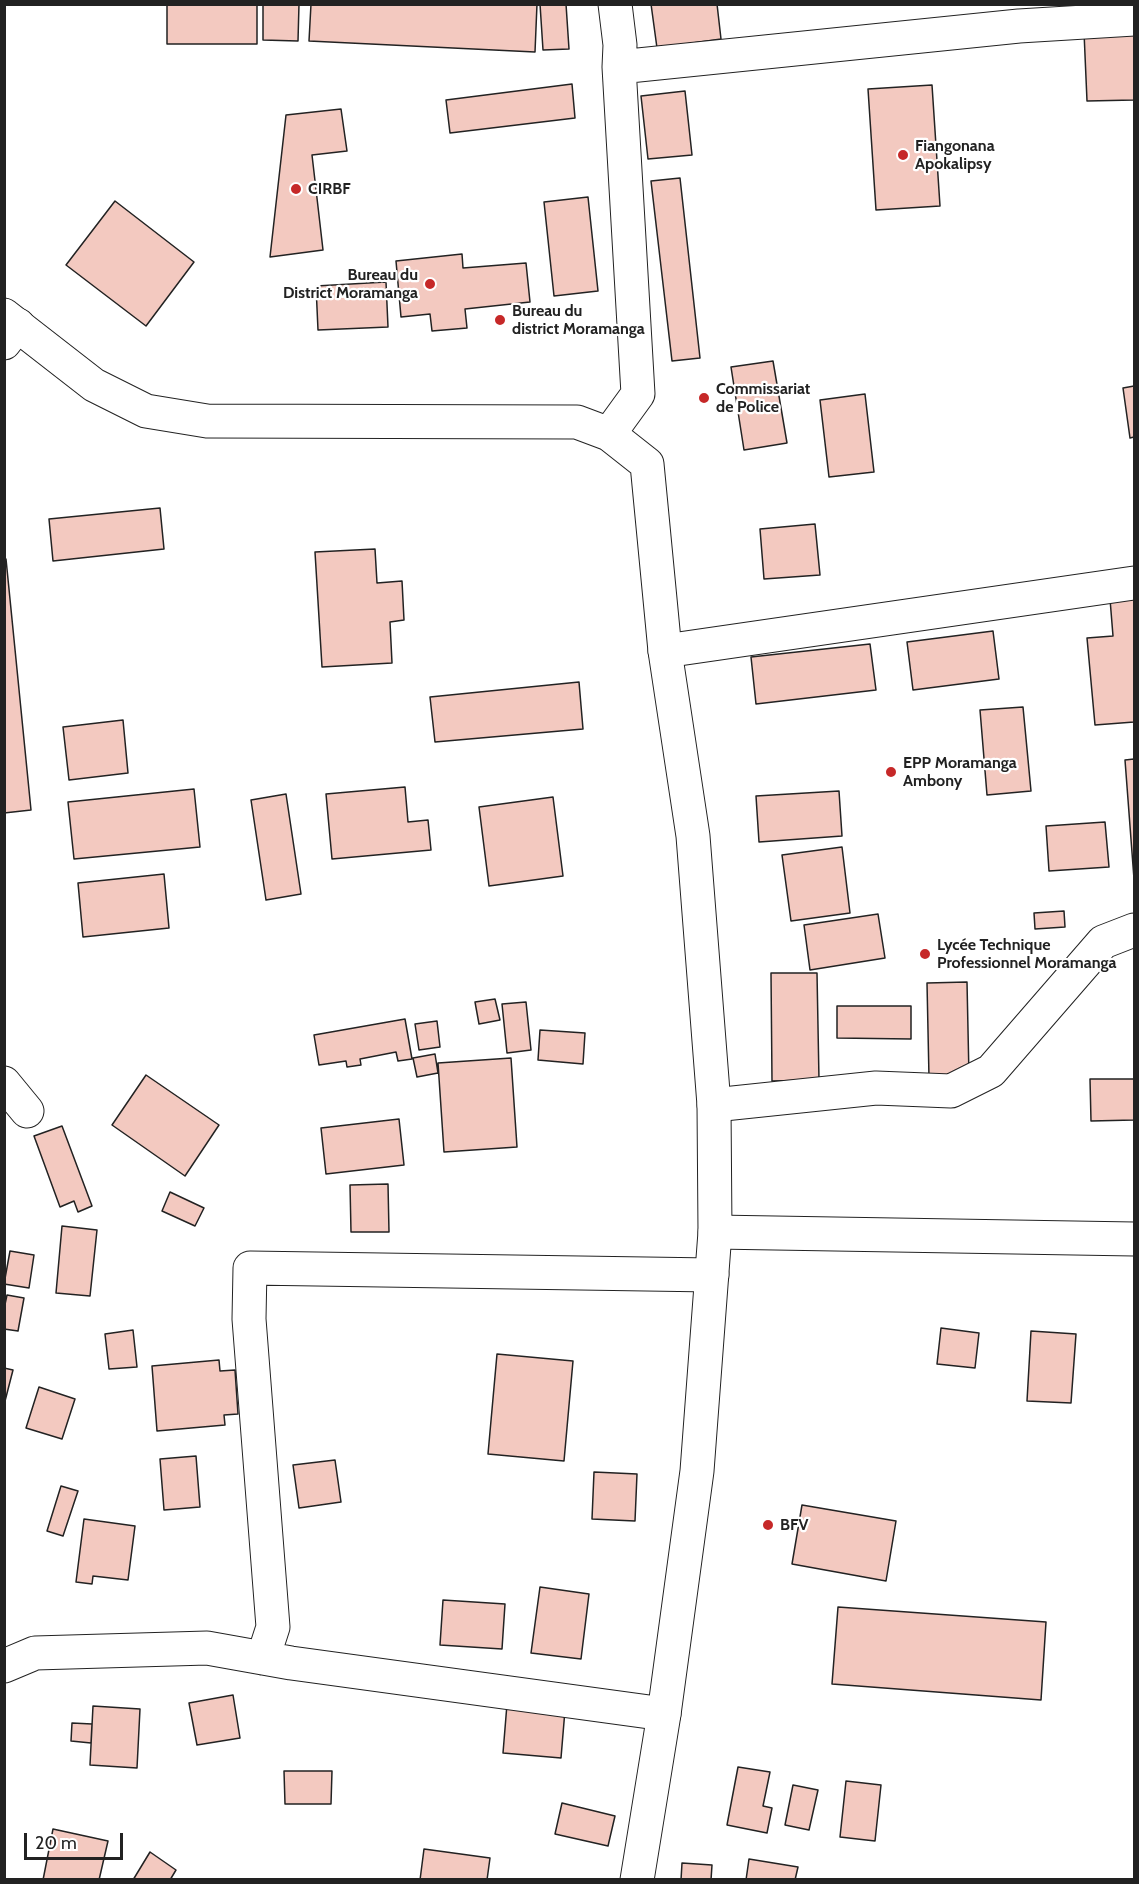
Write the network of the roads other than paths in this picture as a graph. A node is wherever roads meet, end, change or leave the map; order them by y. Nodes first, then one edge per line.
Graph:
1 (615, 4) edge
2 (1134, 19) edge
3 (619, 67) junction
4 (9, 328) edge
5 (609, 434) junction
6 (1134, 583) edge
7 (665, 651) junction
8 (1134, 930) edge
9 (4, 1083) edge
10 (714, 1105) junction
11 (27, 1111) dead end
12 (715, 1232) junction
13 (1134, 1239) edge
14 (712, 1275) junction
15 (263, 1658) junction
16 (4, 1666) edge
17 (664, 1714) junction
18 (637, 1880) edge

1 - 3 street
2 - 3 street
3 - 5 street
4 - 5 street
5 - 7 street
6 - 7 street
7 - 10 street
8 - 10 street
9 - 11 street
10 - 12 street
12 - 13 street
12 - 14 street
14 - 15 street
14 - 17 street
15 - 16 street
15 - 17 street
17 - 18 street

